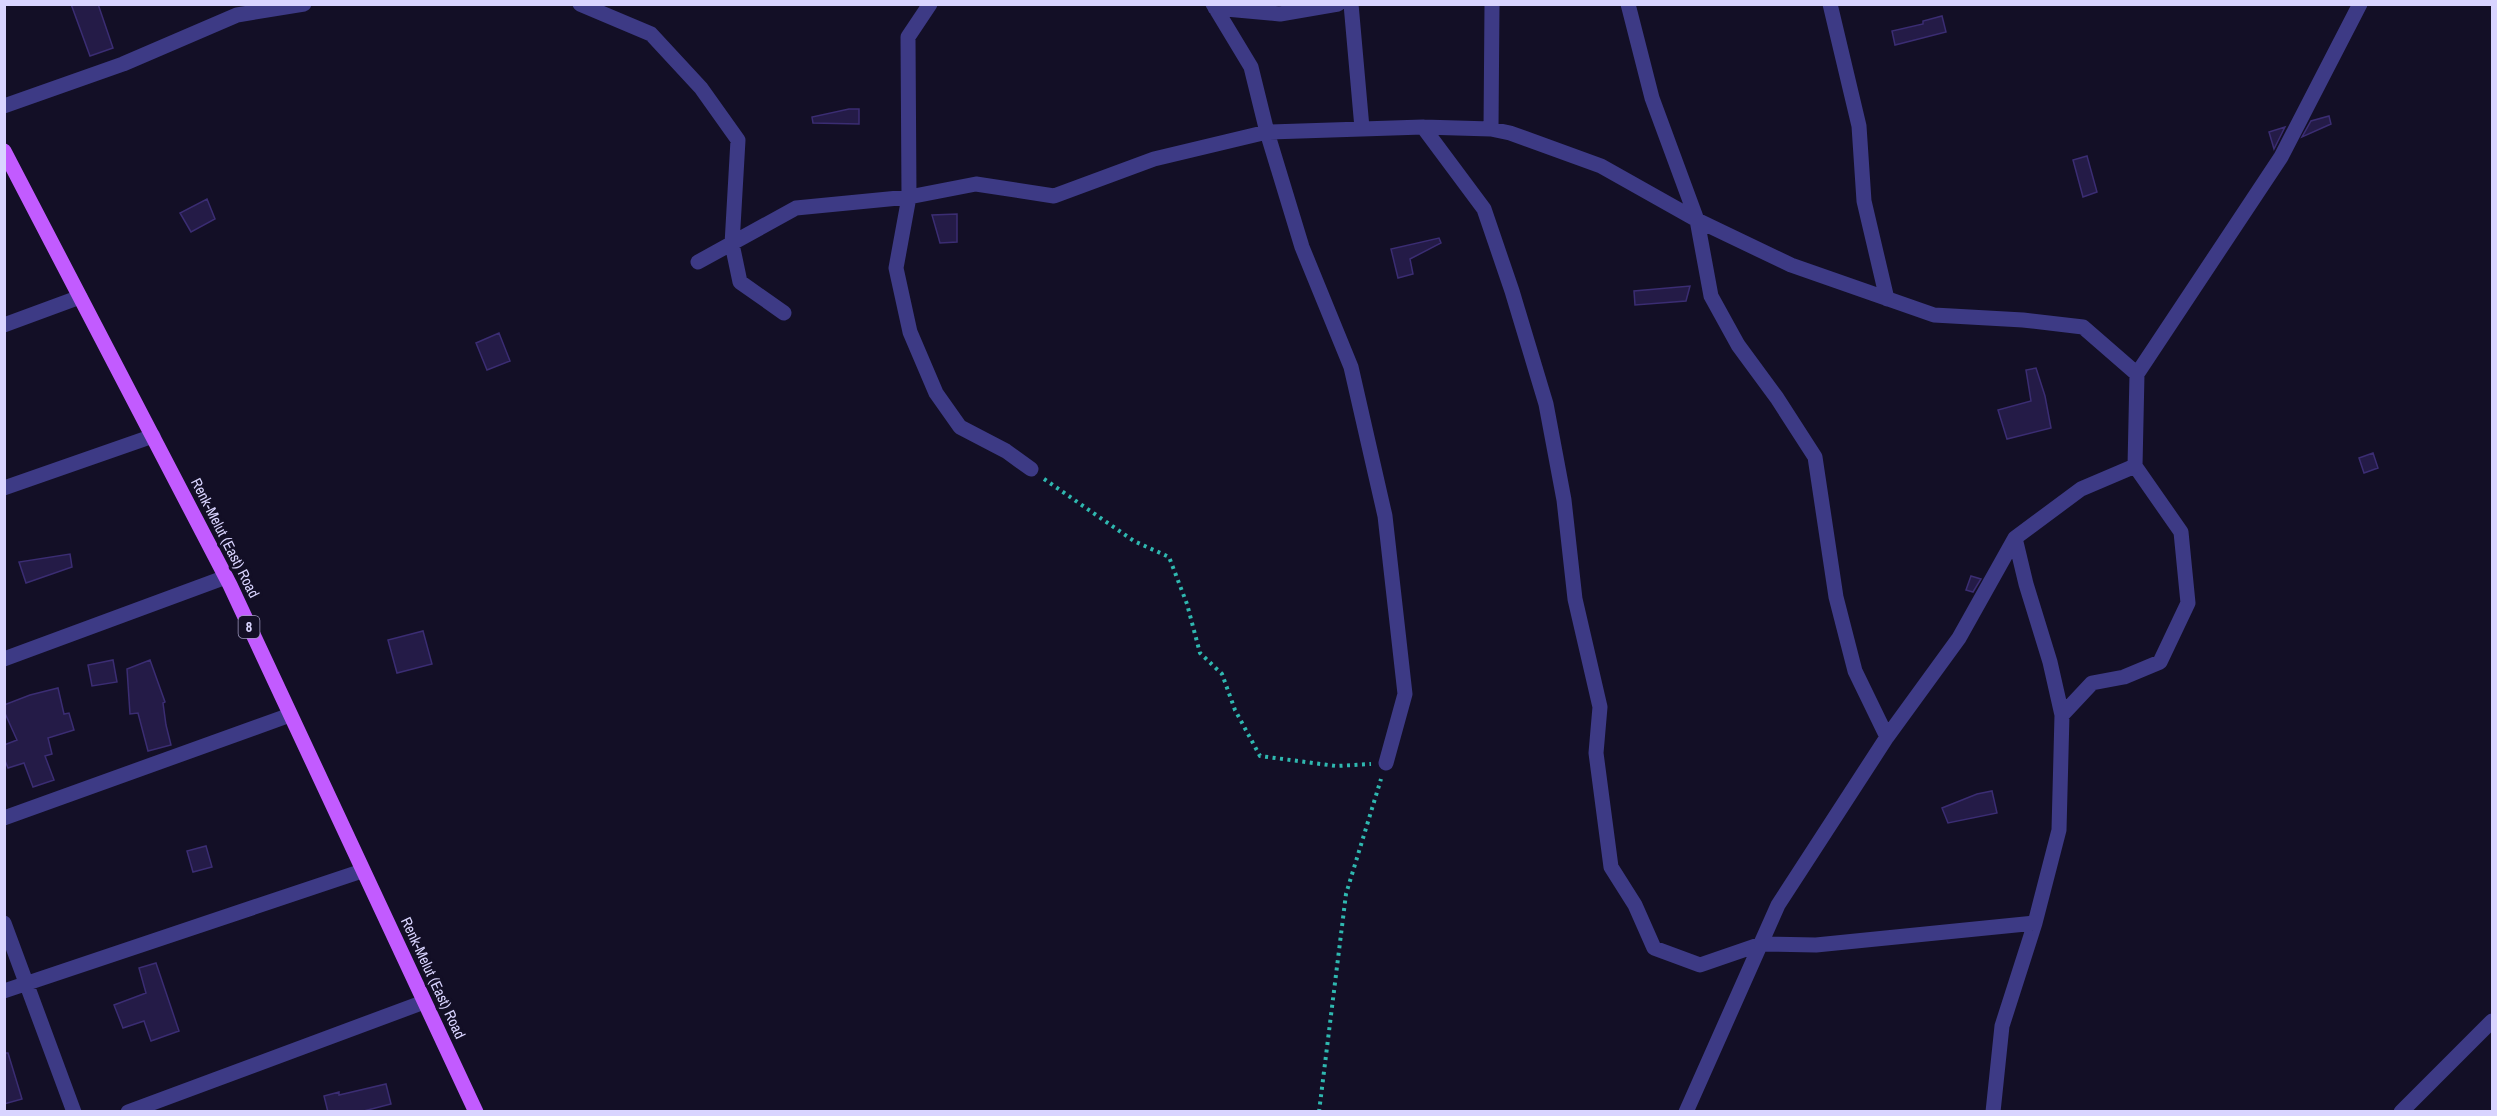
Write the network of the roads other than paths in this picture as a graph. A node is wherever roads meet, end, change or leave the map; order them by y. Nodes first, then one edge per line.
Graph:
1 (304, 4) edge
2 (580, 4) edge
3 (930, 4) edge
4 (1338, 4) edge
5 (1351, 4) edge
6 (1492, 4) edge
7 (1628, 4) edge
8 (1830, 4) edge
9 (2360, 4) edge
10 (1214, 6) edge
11 (4, 106) edge
12 (1423, 127) junction
13 (1362, 128) junction
14 (1491, 129) junction
15 (1267, 132) junction
16 (5, 154) edge
17 (909, 197) junction
18 (1697, 220) junction
19 (732, 244) junction
20 (698, 262) dead end
21 (80, 297) junction
22 (1887, 299) junction
23 (784, 313) dead end
24 (4, 325) edge
25 (2137, 374) junction
26 (153, 436) junction
27 (2135, 466) junction
28 (1031, 469) road end
29 (4, 488) edge
30 (2015, 538) junction
31 (226, 577) junction
32 (4, 659) edge
33 (290, 715) junction
34 (2062, 715) junction
35 (1887, 737) junction
36 (1386, 763) road end
37 (4, 818) edge
38 (362, 871) junction
39 (2035, 922) junction
40 (4, 923) edge
41 (1761, 944) junction
42 (26, 983) junction
43 (4, 991) edge
44 (424, 1002) junction
45 (2493, 1021) edge
46 (74, 1112) edge
47 (128, 1112) edge
48 (476, 1112) edge
49 (1686, 1112) edge
50 (1993, 1112) edge
51 (2401, 1112) edge

1 - 11 street
2 - 19 street
3 - 17 street
4 - 10 street
5 - 13 street
6 - 14 street
7 - 18 street
8 - 22 street
9 - 25 street
10 - 15 street
12 - 13 street
12 - 14 street
12 - 41 street
13 - 15 street
14 - 18 street
15 - 17 street
15 - 36 street
16 - 21 main road, Renk-Melut (East) Road / 8
17 - 19 street
17 - 28 street
18 - 22 street
18 - 35 street
19 - 20 street
19 - 23 street
21 - 24 street
21 - 26 main road, Renk-Melut (East) Road / 8
22 - 25 street
25 - 27 street
26 - 29 street
26 - 31 main road, Renk-Melut (East) Road / 8
27 - 30 street
27 - 34 street
30 - 34 street
30 - 35 street
31 - 32 street
31 - 33 main road, Renk-Melut (East) Road / 8
33 - 37 street
33 - 38 main road, Renk-Melut (East) Road / 8
34 - 39 street
35 - 41 street
38 - 42 street
38 - 44 main road, Renk-Melut (East) Road / 8
39 - 41 street
39 - 50 street
40 - 42 street
41 - 49 street
42 - 43 street
42 - 46 street
44 - 47 street
44 - 48 main road, Renk-Melut (East) Road / 8
45 - 51 street

